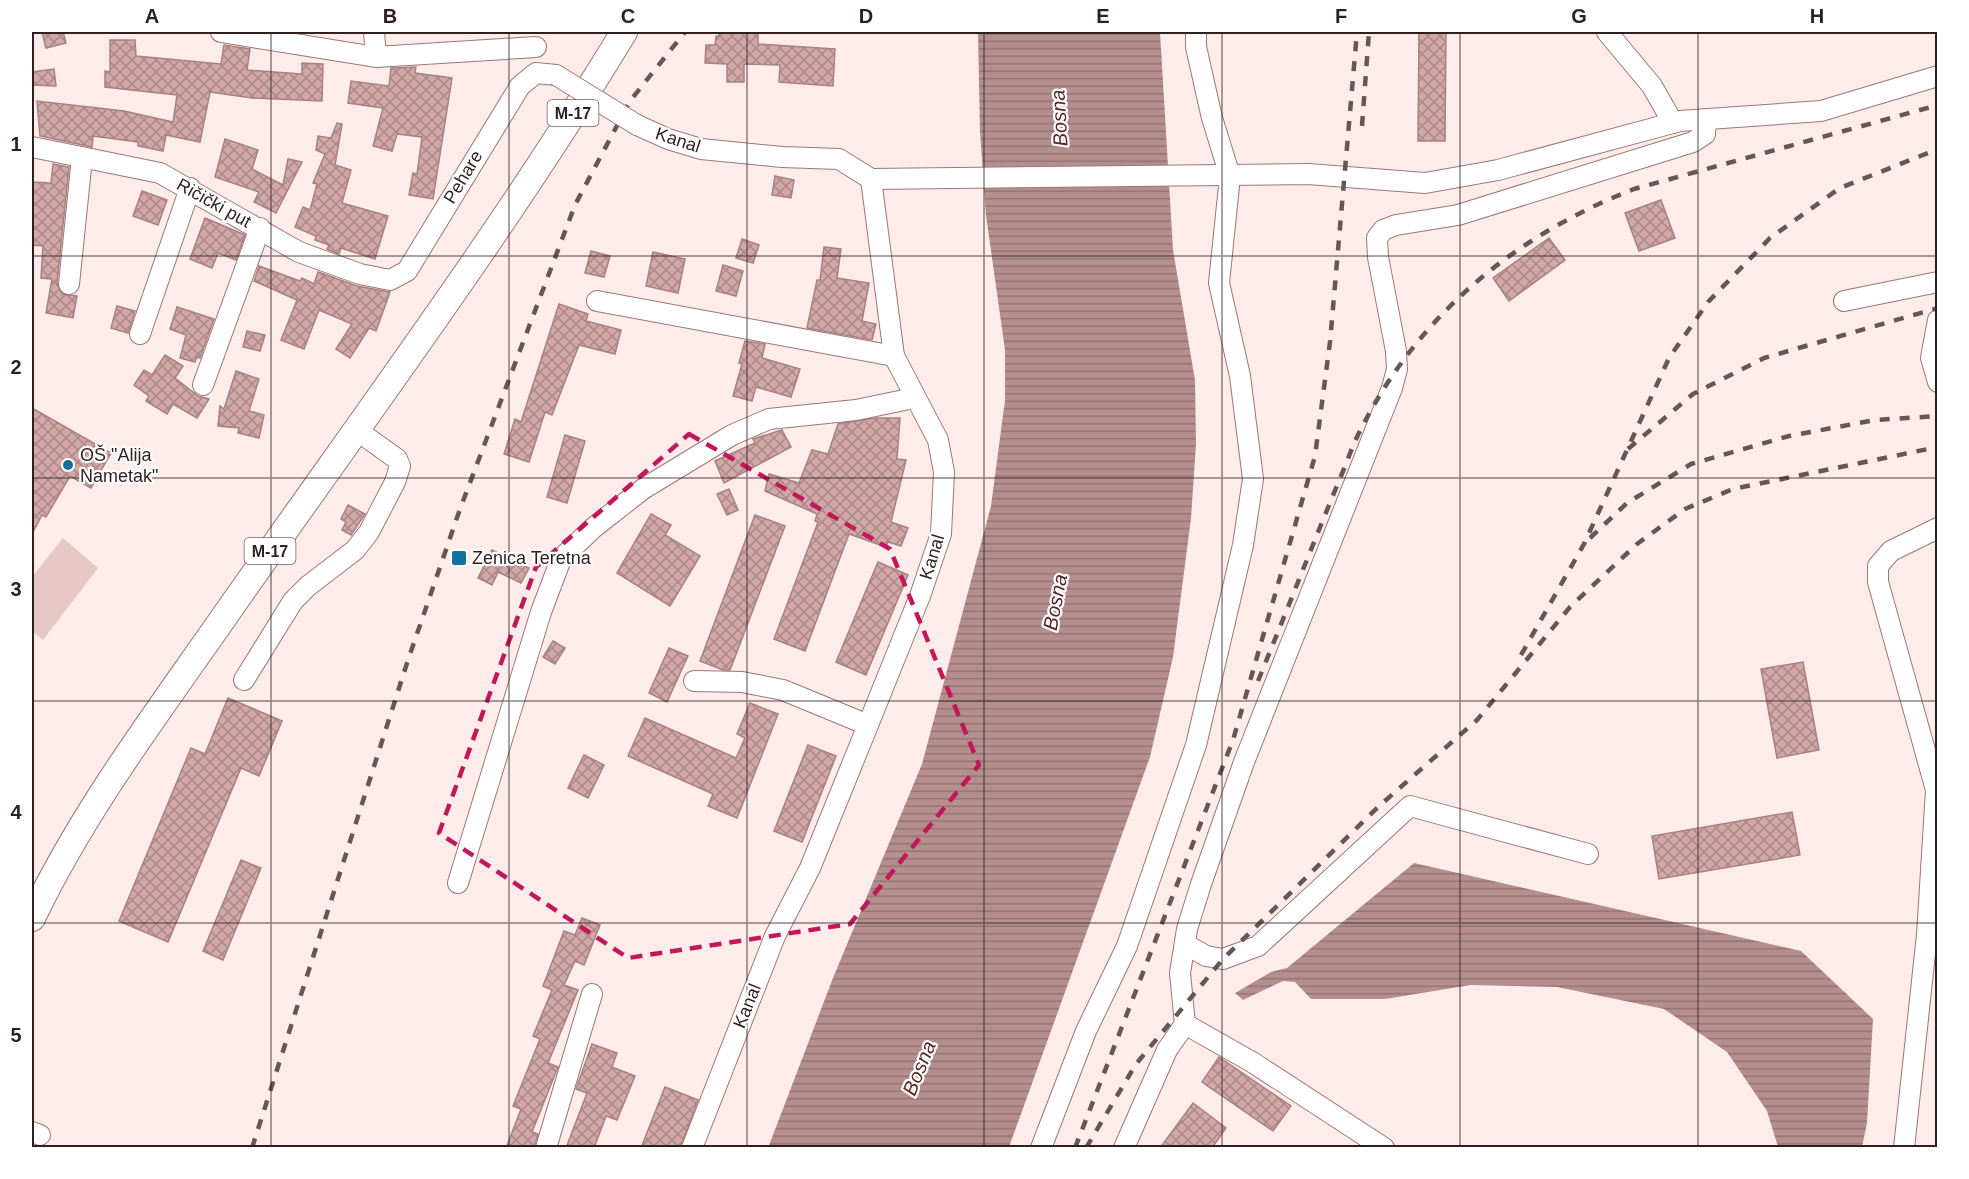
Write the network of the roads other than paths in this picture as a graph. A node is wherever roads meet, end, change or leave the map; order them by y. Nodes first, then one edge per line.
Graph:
1 (221, 32) edge
2 (374, 32) edge
3 (624, 32) edge
4 (1196, 32) edge
5 (1607, 32) edge
6 (538, 39) edge
7 (376, 57) junction
8 (546, 74) junction
9 (1938, 76) edge
10 (1706, 119) junction
11 (1673, 123) junction
12 (32, 147) edge
13 (82, 158) junction
14 (1230, 176) junction
15 (871, 179) junction
16 (190, 188) junction
17 (260, 228) junction
18 (390, 280) joint
19 (1938, 282) edge
20 (69, 284) dead end
21 (597, 301) dead end
22 (1844, 302) dead end
23 (1938, 320) edge
24 (140, 334) dead end
25 (894, 356) junction
26 (1938, 382) edge
27 (203, 385) dead end
28 (914, 398) junction
29 (356, 429) junction
30 (1938, 528) edge
31 (244, 680) dead end
32 (694, 681) dead end
33 (868, 725) junction
34 (1936, 806) edge
35 (1588, 854) dead end
36 (458, 883) dead end
37 (1934, 884) edge
38 (32, 918) edge
39 (1185, 944) junction
40 (592, 994) dead end
41 (1185, 1024) junction
42 (546, 1148) edge
43 (692, 1148) edge
44 (1041, 1148) edge
45 (1124, 1148) edge
46 (1384, 1148) edge
47 (1904, 1148) edge

1 - 7 street
2 - 7 street
3 - 29 main road, M-17
4 - 14 street
5 - 11 street
6 - 7 street
6 - 8 street
8 - 15 street, Kanal, bridge
8 - 18 street, Pehare
9 - 10 street
10 - 11 street
10 - 39 street
11 - 14 street
12 - 13 street, Ričički put
13 - 16 street, Ričički put
13 - 20 street
14 - 15 street
14 - 44 street
15 - 25 street, Kanal
16 - 17 street, Ričički put
16 - 24 street
17 - 18 street, Ričički put
17 - 27 street
19 - 22 street
21 - 25 street
23 - 26 street
25 - 28 street, Kanal
28 - 33 street, Kanal
28 - 36 street
29 - 31 street
29 - 38 main road, M-17
30 - 34 street
32 - 33 street
33 - 43 street, Kanal
34 - 37 street
35 - 39 street
37 - 47 street
39 - 41 street
40 - 42 street
41 - 45 street
41 - 46 street

